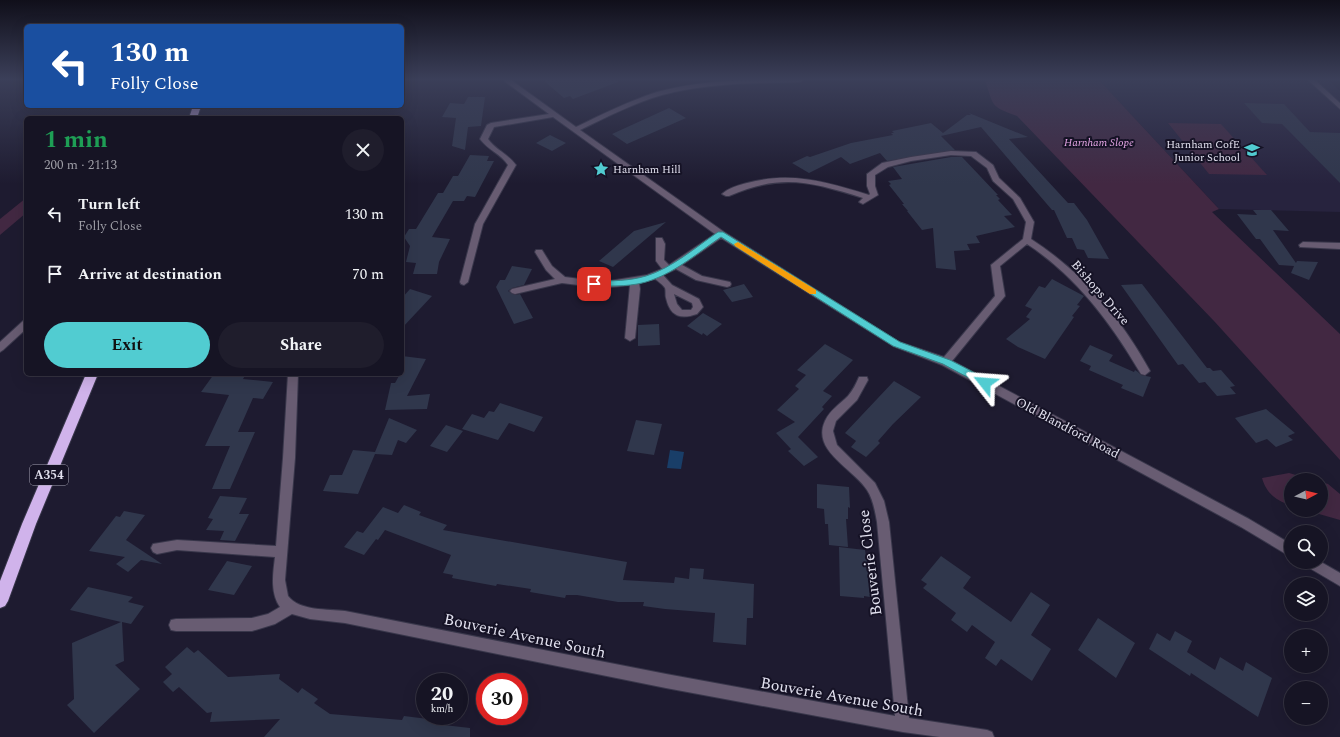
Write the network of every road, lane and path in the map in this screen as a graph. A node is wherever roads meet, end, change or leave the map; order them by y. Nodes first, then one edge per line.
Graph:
1 (608, 114) edge
2 (554, 115) joint
3 (574, 130) junction
4 (726, 194) dead end
5 (721, 234) junction
6 (659, 240) dead end
7 (1026, 240) junction
8 (1303, 245) dead end
9 (1340, 246) edge
10 (539, 252) dead end
11 (671, 267) junction
12 (657, 275) junction
13 (562, 280) junction
14 (464, 282) dead end
15 (634, 282) junction
16 (727, 284) dead end
17 (669, 287) dead end
18 (515, 291) dead end
19 (24, 325) edge
20 (630, 338) dead end
21 (0, 348) edge
22 (946, 362) junction
23 (1145, 371) dead end
24 (91, 376) edge
25 (293, 376) edge
26 (863, 380) dead end
27 (1284, 547) edge
28 (158, 548) dead end
29 (281, 552) junction
30 (1322, 569) edge
31 (1340, 580) edge
32 (0, 602) edge
33 (290, 608) junction
34 (176, 625) dead end
35 (903, 725) junction
36 (987, 737) edge

1 - 3 street
2 - 3 street, Old Blandford Road
2 - 14 street
3 - 5 street, Old Blandford Road
4 - 7 street
5 - 11 street
5 - 22 street, Old Blandford Road
6 - 11 street
7 - 22 street
7 - 23 street, Bishops Drive
8 - 9 street
10 - 13 street
11 - 12 street
11 - 16 street
12 - 15 street
12 - 17 street
13 - 15 street
13 - 18 street
15 - 20 street
19 - 21 street
22 - 27 street, Old Blandford Road
24 - 32 highway, A354
25 - 29 street
26 - 35 street, Bouverie Close
28 - 29 street
29 - 33 street
30 - 31 street
33 - 34 street
33 - 35 street, Bouverie Avenue South
35 - 36 street, Bouverie Avenue South

